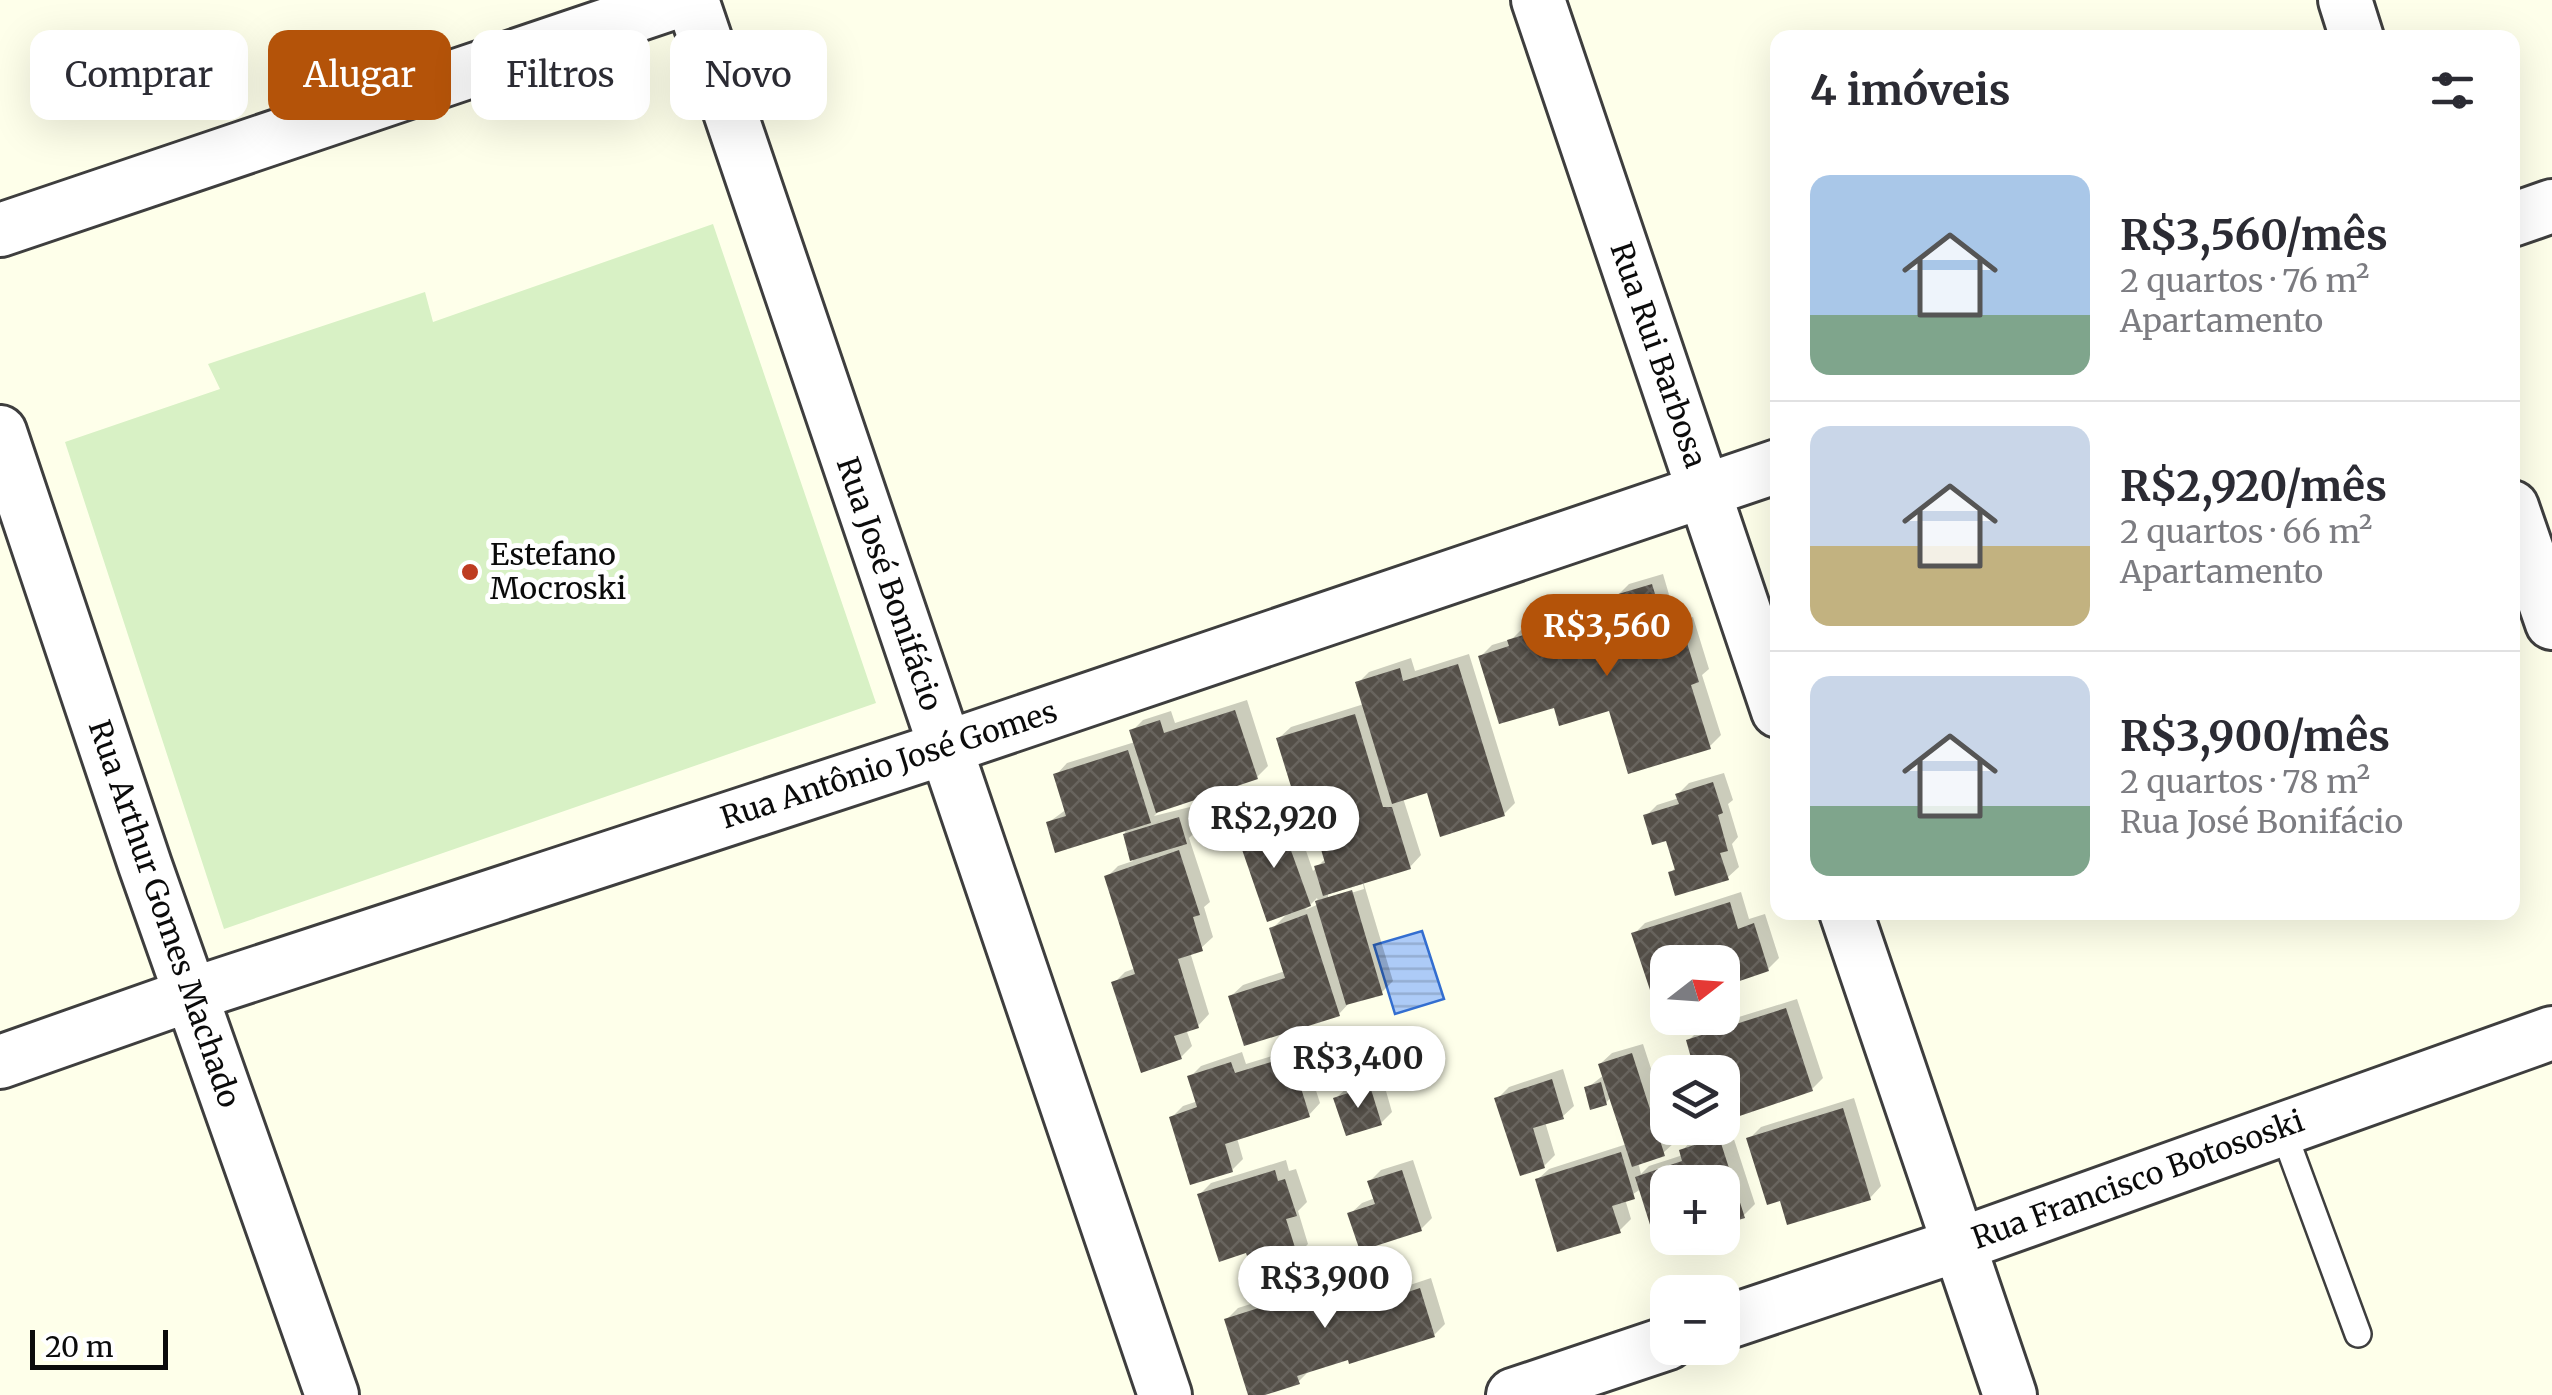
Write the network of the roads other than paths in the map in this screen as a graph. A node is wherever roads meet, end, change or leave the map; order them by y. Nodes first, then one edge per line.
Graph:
1 (681, 0) edge
2 (692, 0) edge
3 (1538, 0) edge
4 (2345, 0) edge
5 (2354, 30) edge
6 (2552, 206) edge
7 (2520, 217) edge
8 (0, 230) edge
9 (0, 432) edge
10 (1770, 469) edge
11 (1703, 490) junction
12 (2520, 529) edge
13 (2552, 623) edge
14 (1770, 687) edge
15 (945, 748) junction
16 (1849, 920) edge
17 (190, 995) junction
18 (2552, 1033) edge
19 (0, 1062) edge
20 (2282, 1128) junction
21 (1958, 1245) junction
22 (1740, 1318) edge
23 (2358, 1334) dead end
24 (1650, 1349) edge
25 (332, 1395) edge
26 (1164, 1395) edge
27 (1513, 1395) edge
28 (2010, 1395) edge

1 - 8 street
2 - 15 street, Rua José Bonifácio
3 - 11 street, Rua Rui Barbosa
4 - 5 street
6 - 7 street
9 - 17 street, Rua Arthur Gomes Machado
10 - 11 street, Rua Antônio José Gomes
11 - 14 street, Rua Rui Barbosa
11 - 15 street, Rua Antônio José Gomes
12 - 13 street
15 - 17 street, Rua Antônio José Gomes
15 - 26 street, Rua José Bonifácio
16 - 21 street
17 - 19 street, Rua Antônio José Gomes
17 - 25 street, Rua Arthur Gomes Machado
18 - 20 street, Rua Francisco Botososki
20 - 21 street, Rua Francisco Botososki
20 - 23 lane
21 - 22 street, Rua Francisco Botososki
21 - 28 street
24 - 27 street

